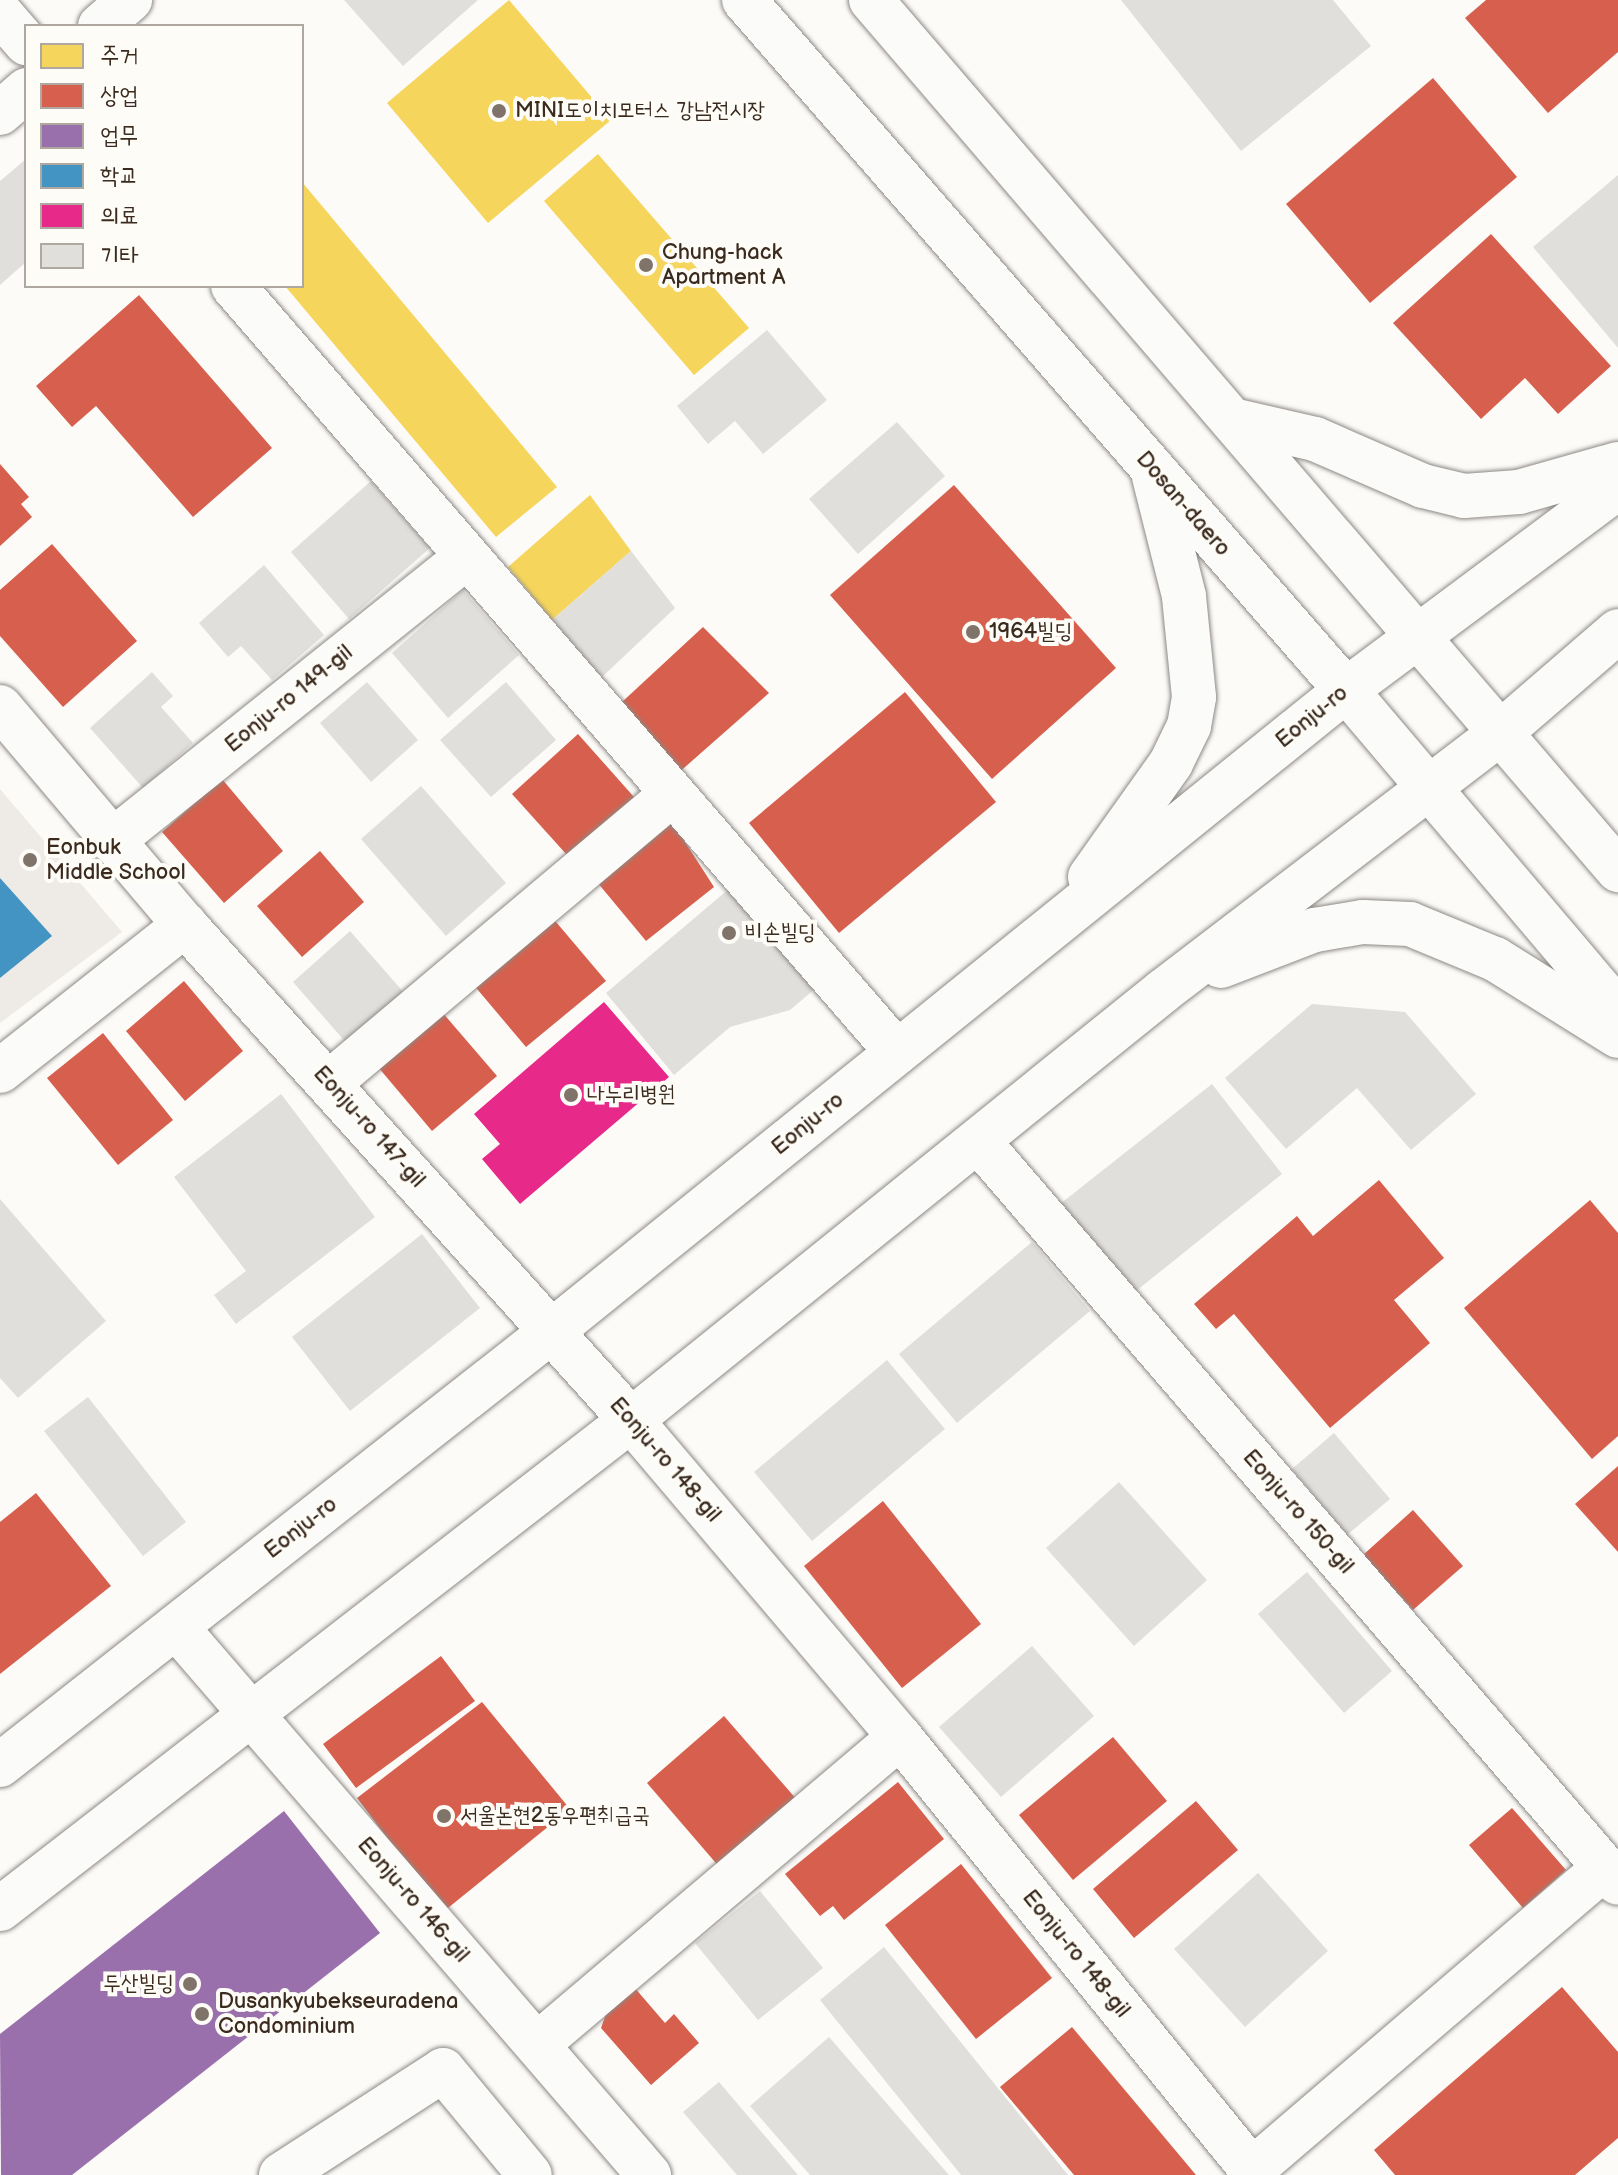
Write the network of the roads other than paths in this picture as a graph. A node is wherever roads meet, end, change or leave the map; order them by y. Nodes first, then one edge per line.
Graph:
1 (130, 0) edge
2 (744, 0) edge
3 (871, 0) edge
4 (0, 13) edge
5 (102, 24) edge
6 (24, 41) edge
7 (24, 92) edge
8 (0, 113) edge
9 (235, 288) edge
10 (1232, 420) junction
11 (1618, 464) edge
12 (1151, 466) junction
13 (1618, 487) edge
14 (465, 558) junction
15 (1618, 631) edge
16 (1419, 638) junction
17 (1346, 690) junction
18 (0, 707) edge
19 (1500, 733) junction
20 (1427, 790) junction
21 (671, 795) junction
22 (112, 841) junction
23 (1618, 870) edge
24 (1056, 924) junction
25 (185, 925) junction
26 (1163, 991) junction
27 (1618, 1011) edge
28 (1618, 1036) edge
29 (897, 1052) junction
30 (0, 1071) edge
31 (329, 1083) junction
32 (979, 1142) junction
33 (552, 1331) junction
34 (631, 1420) junction
35 (176, 1627) junction
36 (253, 1718) junction
37 (900, 1737) junction
38 (0, 1765) edge
39 (1611, 1875) edge
40 (0, 1909) edge
41 (539, 2043) junction
42 (1254, 2173) edge
43 (281, 2175) edge
44 (530, 2175) edge
45 (649, 2175) edge

1 - 5 main road
2 - 12 main road, Dosan-daero
3 - 10 main road
4 - 6 main road
7 - 8 main road
9 - 14 main road
10 - 11 main road
10 - 16 main road
12 - 17 main road, Dosan-daero
12 - 24 main road
13 - 16 main road, Eonju-ro
14 - 21 main road
14 - 22 main road, Eonju-ro 149-gil
15 - 19 main road
16 - 17 main road, Eonju-ro
16 - 19 main road
17 - 20 main road, Dosan-daero
17 - 24 main road, Eonju-ro
18 - 22 main road, Eonju-ro 147-gil
19 - 20 main road
19 - 23 main road
20 - 26 main road
20 - 27 main road, Dosan-daero
21 - 29 main road
21 - 31 main road
22 - 25 main road, Eonju-ro 147-gil
24 - 29 main road, Eonju-ro
25 - 30 main road
25 - 31 main road, Eonju-ro 147-gil
26 - 28 main road
26 - 32 main road
29 - 33 main road, Eonju-ro
31 - 33 main road, Eonju-ro 147-gil
32 - 34 main road
32 - 39 main road, Eonju-ro 150-gil
33 - 34 main road, Eonju-ro 148-gil
33 - 35 main road, Eonju-ro
34 - 36 main road
34 - 37 main road, Eonju-ro 148-gil
35 - 36 main road, Eonju-ro 146-gil
35 - 38 main road, Eonju-ro
36 - 40 main road
36 - 41 main road, Eonju-ro 146-gil
37 - 41 main road
37 - 42 main road, Eonju-ro 148-gil
39 - 42 main road, Eonju-ro 148-gil
41 - 45 main road, Eonju-ro 146-gil
43 - 44 main road

